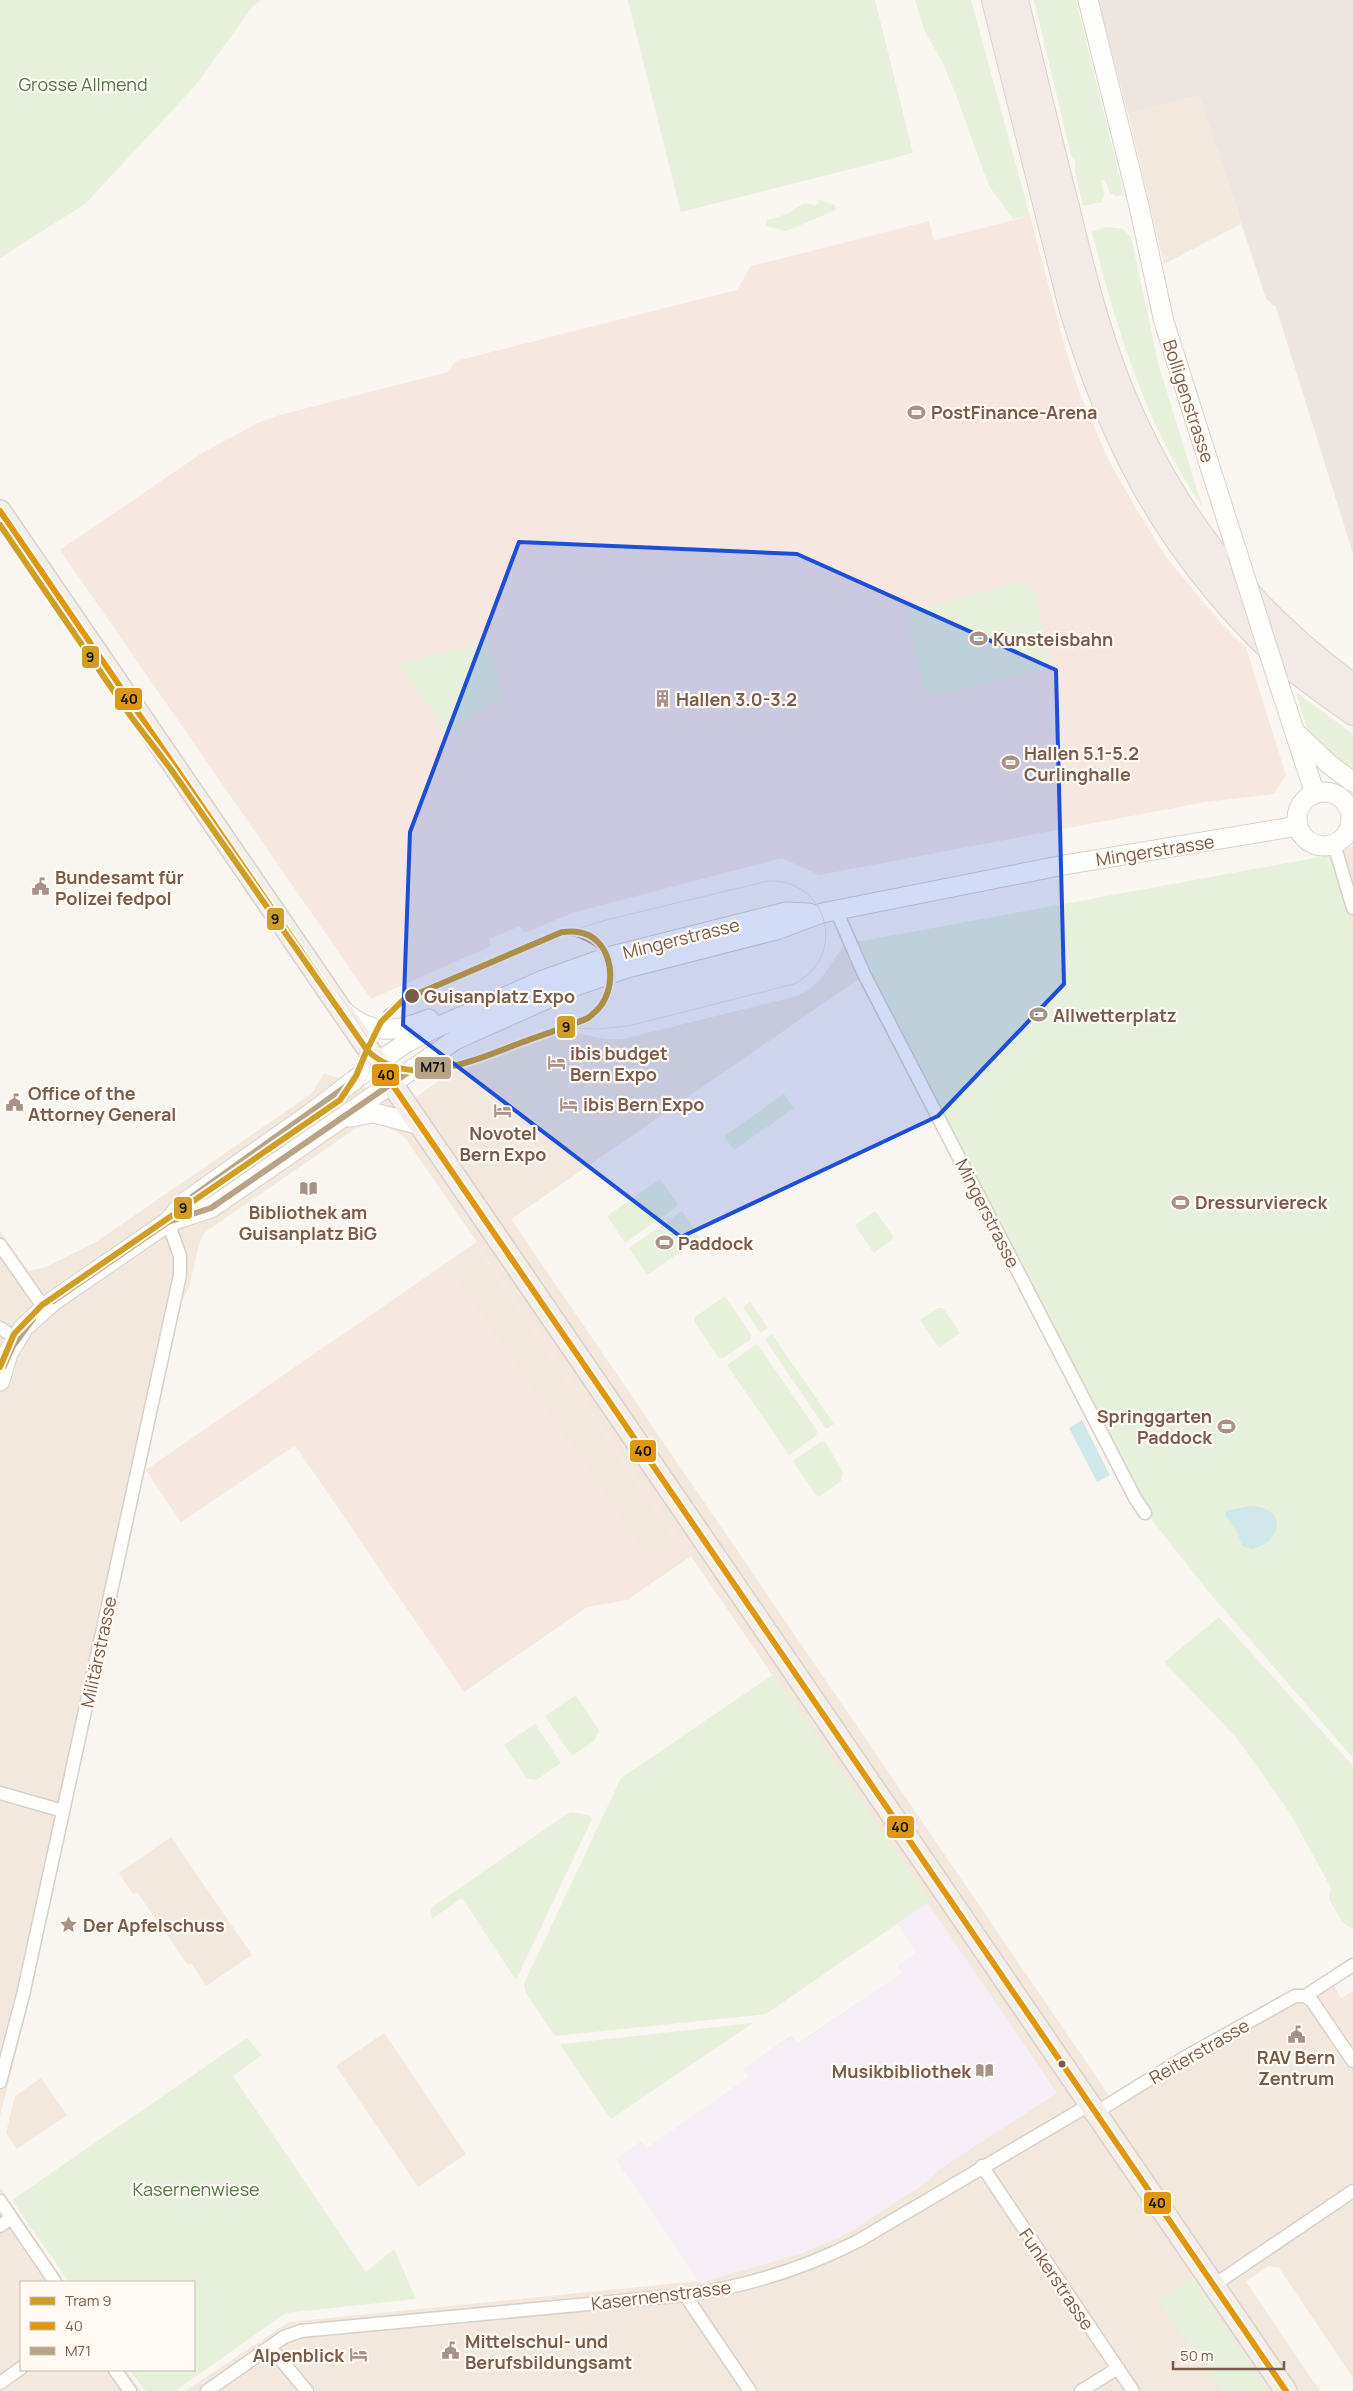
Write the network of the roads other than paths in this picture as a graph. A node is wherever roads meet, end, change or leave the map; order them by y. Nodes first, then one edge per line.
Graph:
1 (994, 0) edge
2 (1016, 0) edge
3 (1088, 0) edge
4 (0, 511) edge
5 (1353, 686) edge
6 (1353, 713) edge
7 (1295, 732) junction
8 (1353, 782) edge
9 (1315, 794) junction
10 (1352, 817) edge
11 (1298, 826) junction
12 (1334, 844) junction
13 (1353, 908) edge
14 (829, 912) junction
15 (544, 986) junction
16 (341, 1007) junction
17 (378, 1062) junction
18 (392, 1083) junction
19 (421, 1125) junction
20 (312, 1140) junction
21 (168, 1222) junction
22 (0, 1245) edge
23 (44, 1308) junction
24 (0, 1328) edge
25 (16, 1338) junction
26 (0, 1381) edge
27 (1145, 1513) dead end
28 (0, 1793) edge
29 (63, 1811) junction
30 (1353, 1964) edge
31 (1305, 1996) junction
32 (1353, 2061) edge
33 (0, 2082) edge
34 (1092, 2109) junction
35 (982, 2166) junction
36 (1353, 2191) edge
37 (0, 2201) edge
38 (11, 2218) junction
39 (0, 2226) edge
40 (54, 2281) edge
41 (1214, 2285) junction
42 (685, 2295) junction
43 (270, 2347) junction
44 (1118, 2368) junction
45 (20, 2369) edge
46 (116, 2371) edge
47 (0, 2383) edge
48 (130, 2391) edge
49 (207, 2391) edge
50 (307, 2391) edge
51 (750, 2391) edge
52 (1081, 2391) edge
53 (1133, 2391) edge
54 (1286, 2391) edge

1 - 6 highway
2 - 5 highway
3 - 7 main road, Bolligenstrasse, bridge
4 - 16 main road
7 - 8 main road
7 - 9 main road, Bolligenstrasse
9 - 10 main road
9 - 11 main road
10 - 12 main road
11 - 12 main road
11 - 14 main road, Mingerstrasse
12 - 13 street
14 - 15 main road, Mingerstrasse
14 - 27 street, Mingerstrasse
15 - 16 main road
15 - 17 main road
15 - 18 main road
16 - 17 main road
17 - 18 main road
17 - 21 main road
18 - 19 main road
18 - 20 main road
19 - 20 main road
19 - 34 main road
20 - 21 main road
21 - 23 main road
21 - 29 street, Militärstrasse
22 - 23 street
23 - 25 main road
24 - 25 street
25 - 26 main road
28 - 29 street
29 - 33 street, Militärstrasse
30 - 31 street, Reiterstrasse
31 - 32 street
31 - 34 street, Reiterstrasse
34 - 35 street, Kasernenstrasse
34 - 41 main road
35 - 42 street, Kasernenstrasse
35 - 44 street, Funkerstrasse
36 - 41 street
37 - 38 street
38 - 39 street
38 - 40 street
41 - 54 main road
42 - 43 street, Kasernenstrasse
42 - 51 street
43 - 49 street, Kasernenstrasse
43 - 50 street
44 - 52 street
44 - 53 street, Funkerstrasse
45 - 47 street
46 - 48 street

